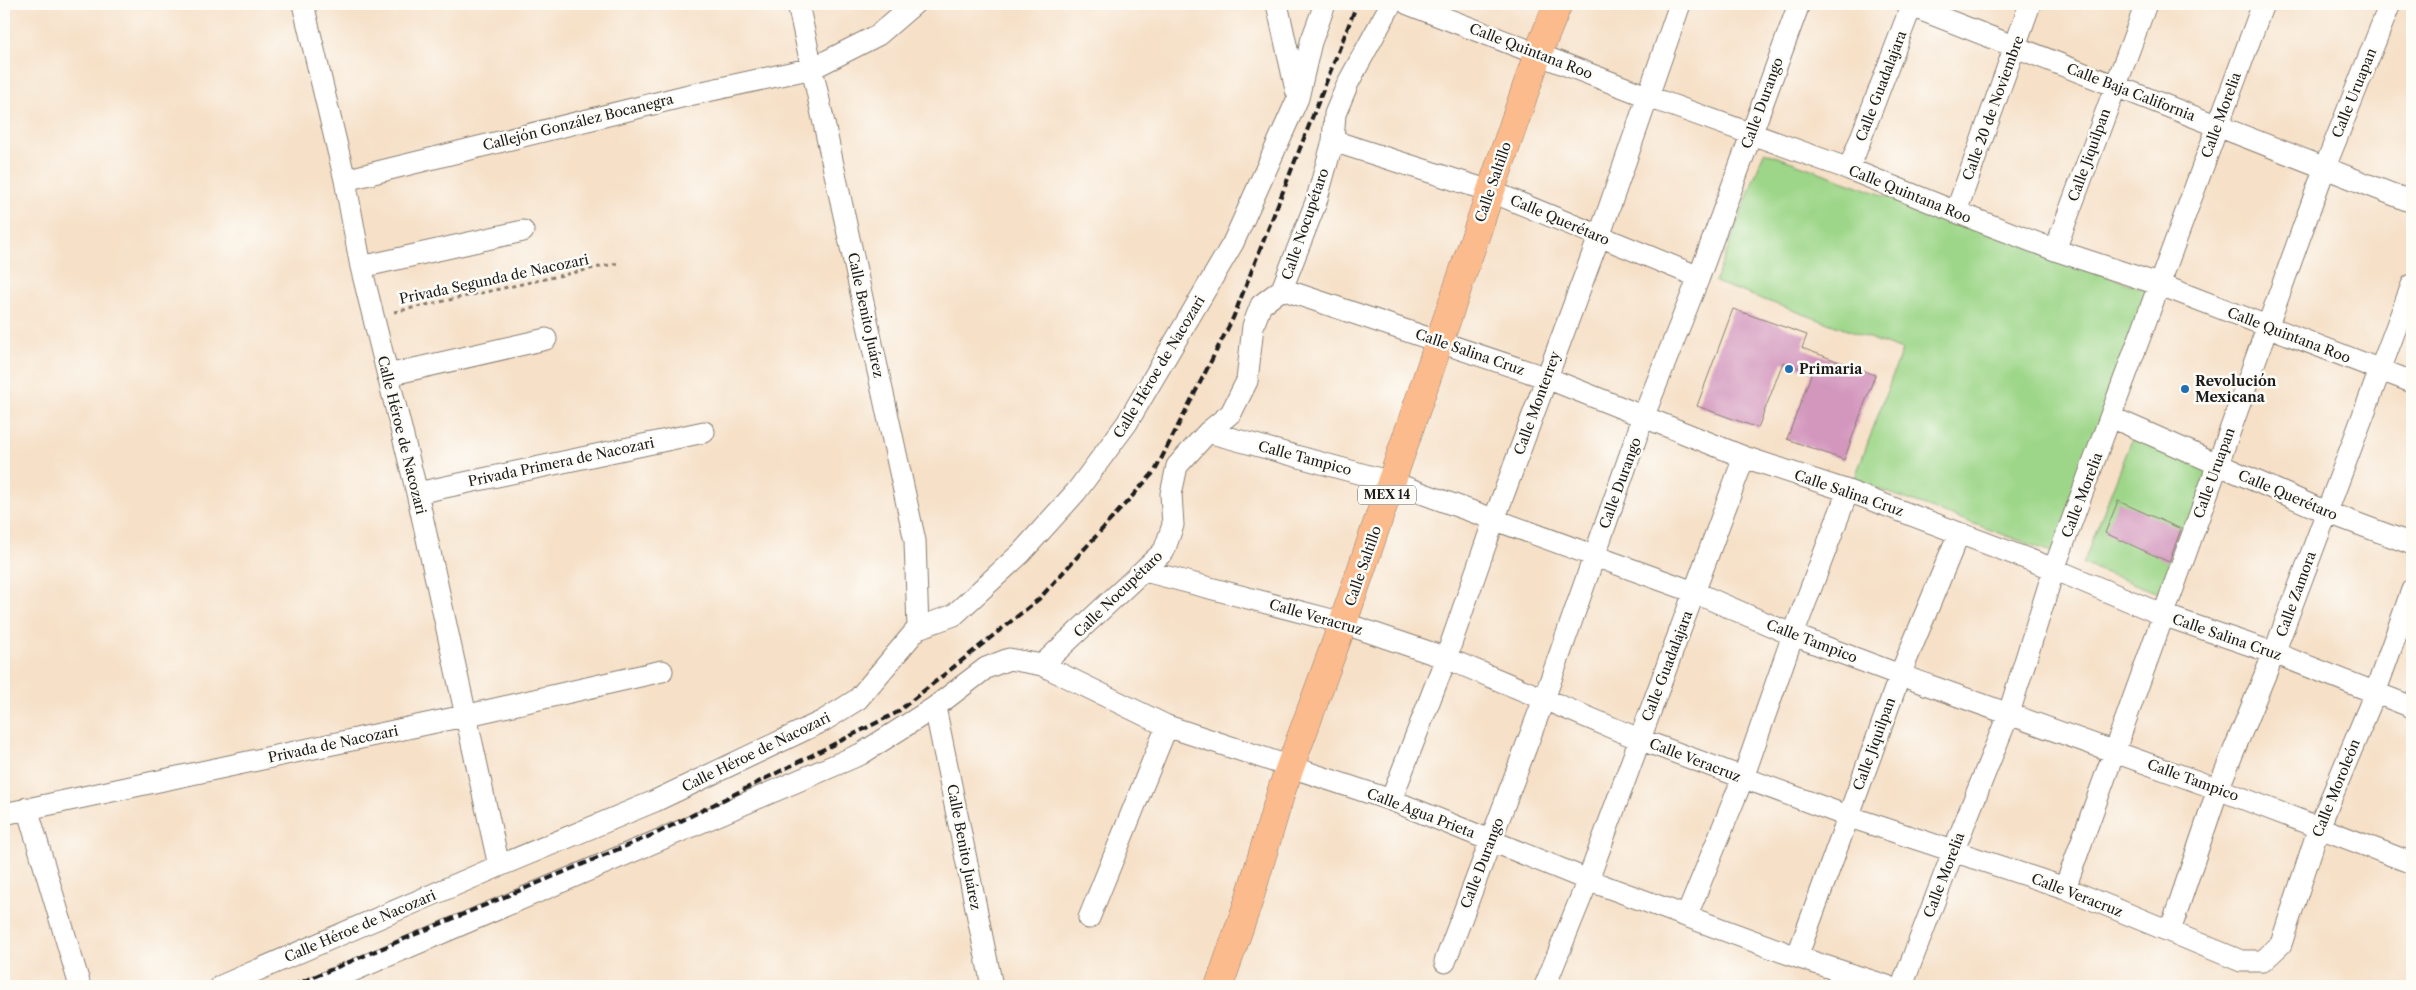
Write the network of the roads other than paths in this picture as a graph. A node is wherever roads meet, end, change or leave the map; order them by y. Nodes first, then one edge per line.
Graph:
1 (303, 4) edge
2 (798, 4) edge
3 (914, 4) edge
4 (1277, 4) edge
5 (1325, 4) edge
6 (1392, 4) edge
7 (1408, 4) edge
8 (1558, 4) edge
9 (1680, 4) edge
10 (1799, 4) edge
11 (1910, 4) edge
12 (2030, 4) edge
13 (2146, 4) edge
14 (2263, 4) edge
15 (2390, 4) edge
16 (2014, 47) junction
17 (1538, 52) junction
18 (812, 68) junction
19 (2114, 86) junction
20 (1649, 97) junction
21 (1298, 98) junction
22 (2217, 126) junction
23 (1750, 133) junction
24 (1333, 141) junction
25 (2325, 167) junction
26 (1850, 169) junction
27 (345, 180) junction
28 (1490, 191) junction
29 (2412, 202) edge
30 (1956, 212) junction
31 (523, 231) dead end
32 (1600, 237) junction
33 (2055, 250) junction
34 (361, 267) junction
35 (1699, 277) junction
36 (2158, 284) junction
37 (2412, 285) edge
38 (1282, 289) junction
39 (2268, 326) junction
40 (546, 339) dead end
41 (1439, 341) junction
42 (2379, 370) junction
43 (388, 375) junction
44 (1547, 378) junction
45 (2412, 382) edge
46 (1644, 415) junction
47 (2111, 417) junction
48 (704, 432) dead end
49 (1208, 432) junction
50 (1744, 457) junction
51 (2217, 465) junction
52 (1391, 482) junction
53 (1848, 491) junction
54 (417, 492) junction
55 (2326, 512) junction
56 (1494, 520) junction
57 (1959, 532) junction
58 (2412, 544) edge
59 (1594, 556) junction
60 (2054, 569) junction
61 (1145, 571) junction
62 (2412, 590) edge
63 (1694, 592) junction
64 (2163, 615) junction
65 (1343, 624) junction
66 (918, 628) junction
67 (1793, 635) junction
68 (2274, 653) junction
69 (1446, 658) junction
70 (1042, 665) junction
71 (662, 671) dead end
72 (1900, 675) junction
73 (2376, 692) junction
74 (1544, 699) junction
75 (936, 707) junction
76 (2412, 707) edge
77 (2009, 713) junction
78 (464, 716) junction
79 (1167, 726) junction
80 (1639, 739) junction
81 (2114, 751) junction
82 (1290, 767) junction
83 (1743, 778) junction
84 (2218, 788) junction
85 (1391, 800) junction
86 (27, 808) junction
87 (4, 814) edge
88 (1847, 816) junction
89 (2318, 827) junction
90 (1491, 839) junction
91 (1953, 852) junction
92 (2412, 863) edge
93 (499, 866) junction
94 (1588, 880) junction
95 (2065, 888) junction
96 (1687, 915) junction
97 (1089, 918) dead end
98 (2170, 931) junction
99 (1797, 958) junction
100 (2241, 960) joint
101 (1444, 962) dead end
102 (80, 986) edge
103 (221, 986) edge
104 (317, 986) edge
105 (992, 986) edge
106 (1219, 986) edge
107 (1545, 986) edge
108 (1886, 986) edge
109 (1902, 986) edge

1 - 27 street, Calle Héroe de Nacozari
2 - 18 street, Calle Benito Juárez
3 - 18 street, Callejón González Bocanegra
4 - 21 street
5 - 21 street, Calle Héroe de Nacozari
6 - 24 street, Calle Nocupétaro
7 - 17 street, Calle Quintana Roo
8 - 17 main road, Calle Saltillo / MEX 14
9 - 20 street, Calle Monterrey
10 - 23 street, Calle Durango
11 - 16 street, Calle Baja California
11 - 26 street, Calle Guadalajara
12 - 16 street, Calle 20 de Noviembre
13 - 19 street, Calle Jiquilpan
14 - 22 street, Calle Morelia
15 - 25 street, Calle Uruapan
16 - 19 street, Calle Baja California
16 - 30 street, Calle 20 de Noviembre
17 - 20 street, Calle Quintana Roo
17 - 28 main road, Calle Saltillo / MEX 14
18 - 27 street, Callejón González Bocanegra
18 - 66 street, Calle Benito Juárez
19 - 22 street, Calle Baja California
19 - 33 street, Calle Jiquilpan
20 - 23 street, Calle Quintana Roo
20 - 32 street, Calle Monterrey
21 - 66 street, Calle Héroe de Nacozari
22 - 25 street, Calle Baja California
22 - 36 street, Calle Morelia
23 - 26 street, Calle Quintana Roo
23 - 35 street, Calle Durango
24 - 28 street, Calle Querétaro
24 - 38 street, Calle Nocupétaro
25 - 29 street, Calle Baja California
25 - 39 street, Calle Uruapan
26 - 30 street, Calle Quintana Roo
27 - 34 street, Calle Héroe de Nacozari
28 - 32 street, Calle Querétaro
28 - 41 main road, Calle Saltillo / MEX 14
30 - 33 street, Calle Quintana Roo
31 - 34 street
32 - 35 street, Calle Querétaro
32 - 44 street, Calle Monterrey
33 - 36 street, Calle Quintana Roo
34 - 43 street, Calle Héroe de Nacozari
35 - 46 street, Calle Durango
36 - 39 street, Calle Quintana Roo
36 - 47 street, Calle Morelia
37 - 42 street, Calle Zamora
38 - 41 street, Calle Salina Cruz
38 - 49 street, Calle Nocupétaro
39 - 42 street, Calle Quintana Roo
39 - 51 street, Calle Uruapan
40 - 43 street
41 - 44 street, Calle Salina Cruz
41 - 52 main road, Calle Saltillo / MEX 14
42 - 45 street, Calle Quintana Roo
42 - 55 street, Calle Zamora
43 - 54 street, Calle Héroe de Nacozari
44 - 46 street, Calle Salina Cruz
44 - 56 street, Calle Monterrey
46 - 50 street, Calle Salina Cruz
46 - 59 street, Calle Durango
47 - 51 street, Calle Querétaro
47 - 60 street, Calle Morelia
48 - 54 street, Privada Primera de Nacozari
49 - 52 street, Calle Tampico
49 - 61 street, Calle Nocupétaro
50 - 53 street, Calle Salina Cruz
50 - 63 street, Calle Guadalajara
51 - 55 street, Calle Querétaro
51 - 64 street, Calle Uruapan
52 - 56 street, Calle Tampico
52 - 65 main road, Calle Saltillo / MEX 14
53 - 57 street, Calle Salina Cruz
53 - 67 street
54 - 78 street, Calle Héroe de Nacozari
55 - 58 street, Calle Querétaro
55 - 68 street, Calle Zamora
56 - 59 street, Calle Tampico
56 - 69 street, Calle Monterrey
57 - 60 street, Calle Salina Cruz
57 - 72 street, Calle Jiquilpan
59 - 63 street, Calle Tampico
59 - 74 street, Calle Durango
60 - 64 street, Calle Salina Cruz
60 - 77 street, Calle Morelia
61 - 65 street, Calle Veracruz
61 - 70 street, Calle Nocupétaro
62 - 73 street, Calle Moroleón
63 - 67 street, Calle Tampico
63 - 80 street, Calle Guadalajara
64 - 68 street, Calle Salina Cruz
64 - 81 street, Calle Uruapan
65 - 69 street, Calle Veracruz
65 - 82 main road, Calle Saltillo / MEX 14
66 - 93 street, Calle Héroe de Nacozari
67 - 72 street, Calle Tampico
67 - 83 street
68 - 73 street, Calle Salina Cruz
68 - 84 street, Calle Zamora
69 - 74 street, Calle Veracruz
69 - 85 street, Calle Monterrey
70 - 75 street, Calle Agua Prieta
70 - 79 street, Calle Agua Prieta
71 - 78 street, Privada de Nacozari
72 - 77 street, Calle Tampico
72 - 88 street, Calle Jiquilpan
73 - 76 street, Calle Salina Cruz
73 - 89 street, Calle Moroleón
74 - 80 street, Calle Veracruz
74 - 90 street, Calle Durango
75 - 104 street, Calle Agua Prieta
75 - 105 street, Calle Benito Juárez
77 - 81 street, Calle Tampico
77 - 91 street, Calle Morelia
78 - 86 street, Privada de Nacozari
78 - 93 street, Calle Héroe de Nacozari
79 - 82 street, Calle Agua Prieta
79 - 97 street
80 - 83 street, Calle Veracruz
80 - 94 street, Calle Guadalajara
81 - 84 street, Calle Tampico
81 - 95 street, Calle Uruapan
82 - 85 street, Calle Agua Prieta
82 - 106 main road, Calle Saltillo / MEX 14
83 - 88 street, Calle Veracruz
83 - 96 street
84 - 89 street, Calle Tampico
84 - 98 street, Calle Zamora
85 - 90 street, Calle Agua Prieta
86 - 87 street, Privada de Nacozari
86 - 102 street
88 - 91 street, Calle Veracruz
88 - 99 street, Calle Jiquilpan
89 - 92 street, Calle Tampico
89 - 100 street, Calle Moroleón
90 - 94 street, Calle Agua Prieta
90 - 101 street, Calle Durango
91 - 95 street, Calle Veracruz
91 - 109 street, Calle Morelia
93 - 103 street, Calle Héroe de Nacozari
94 - 96 street, Calle Agua Prieta
94 - 107 street, Calle Guadalajara
95 - 98 street, Calle Veracruz
96 - 99 street, Calle Agua Prieta
98 - 100 street, Calle Veracruz
99 - 108 street, Calle Agua Prieta

